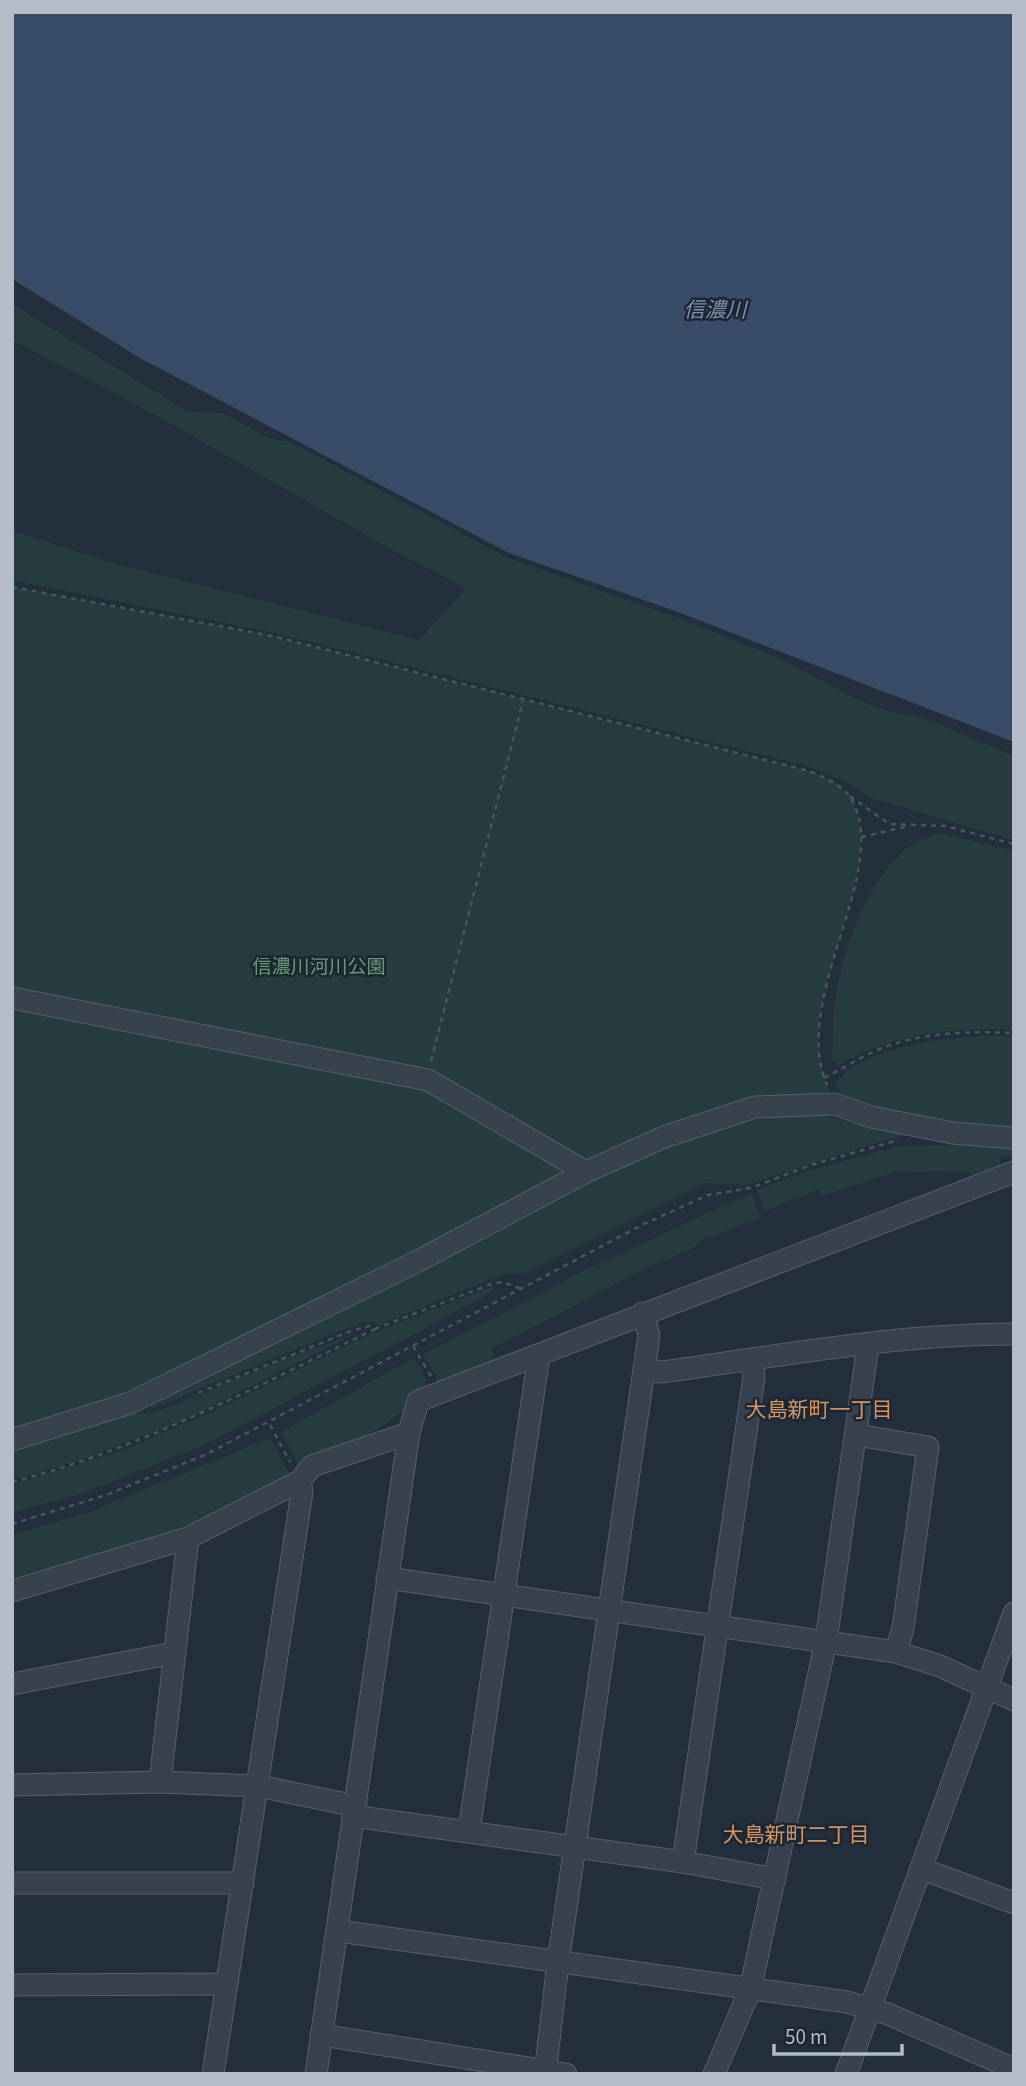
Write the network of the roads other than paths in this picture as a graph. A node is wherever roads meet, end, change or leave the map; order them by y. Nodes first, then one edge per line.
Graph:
1 (12, 998) edge
2 (1014, 1138) edge
3 (586, 1172) junction
4 (1014, 1172) edge
5 (643, 1313) junction
6 (1014, 1334) edge
7 (868, 1345) junction
8 (539, 1354) junction
9 (751, 1360) junction
10 (645, 1371) junction
11 (409, 1433) junction
12 (857, 1435) junction
13 (12, 1440) edge
14 (300, 1480) junction
15 (188, 1538) junction
16 (387, 1578) junction
17 (12, 1591) edge
18 (502, 1594) junction
19 (611, 1610) junction
20 (1014, 1613) edge
21 (720, 1625) junction
22 (826, 1641) junction
23 (896, 1652) junction
24 (174, 1653) junction
25 (12, 1684) edge
26 (988, 1688) junction
27 (1014, 1700) edge
28 (160, 1782) junction
29 (12, 1785) edge
30 (258, 1786) junction
31 (355, 1811) junction
32 (468, 1831) junction
33 (576, 1848) junction
34 (683, 1862) junction
35 (922, 1869) junction
36 (775, 1879) junction
37 (12, 1883) edge
38 (243, 1883) junction
39 (1014, 1903) edge
40 (338, 1931) junction
41 (558, 1963) junction
42 (227, 1984) junction
43 (12, 1985) edge
44 (750, 1990) junction
45 (868, 2008) junction
46 (321, 2035) junction
47 (436, 2063) edge
48 (984, 2065) edge
49 (1014, 2069) edge
50 (552, 2073) edge
51 (213, 2074) edge
52 (316, 2074) edge
53 (714, 2074) edge
54 (846, 2074) edge

1 - 3 street
2 - 3 street
3 - 13 street
4 - 5 street
5 - 8 street
5 - 10 street
6 - 7 street
7 - 9 street
7 - 12 street
8 - 11 street
8 - 18 street
9 - 10 street
9 - 21 street
10 - 19 street
11 - 14 street
11 - 16 street
12 - 22 street
12 - 23 street
14 - 15 street
14 - 30 street
15 - 17 street
15 - 24 street
16 - 18 street
16 - 31 street
18 - 19 street
18 - 32 street
19 - 21 street
19 - 33 street
20 - 26 street
21 - 22 street
21 - 34 street
22 - 23 street
22 - 36 street
23 - 26 street
24 - 25 street
24 - 28 street
26 - 27 street
26 - 35 street
28 - 29 street
28 - 30 street
30 - 31 street
30 - 38 street
31 - 32 street
31 - 40 street
32 - 33 street
33 - 34 street
33 - 41 street
34 - 36 street
35 - 39 street
35 - 45 street
36 - 44 street
37 - 38 street
38 - 42 street
40 - 41 street
40 - 46 street
41 - 44 street
41 - 50 street
42 - 43 street
42 - 51 street
44 - 45 street
44 - 53 street
45 - 48 street
45 - 54 street
46 - 47 street
46 - 52 street
47 - 50 street
48 - 49 street

